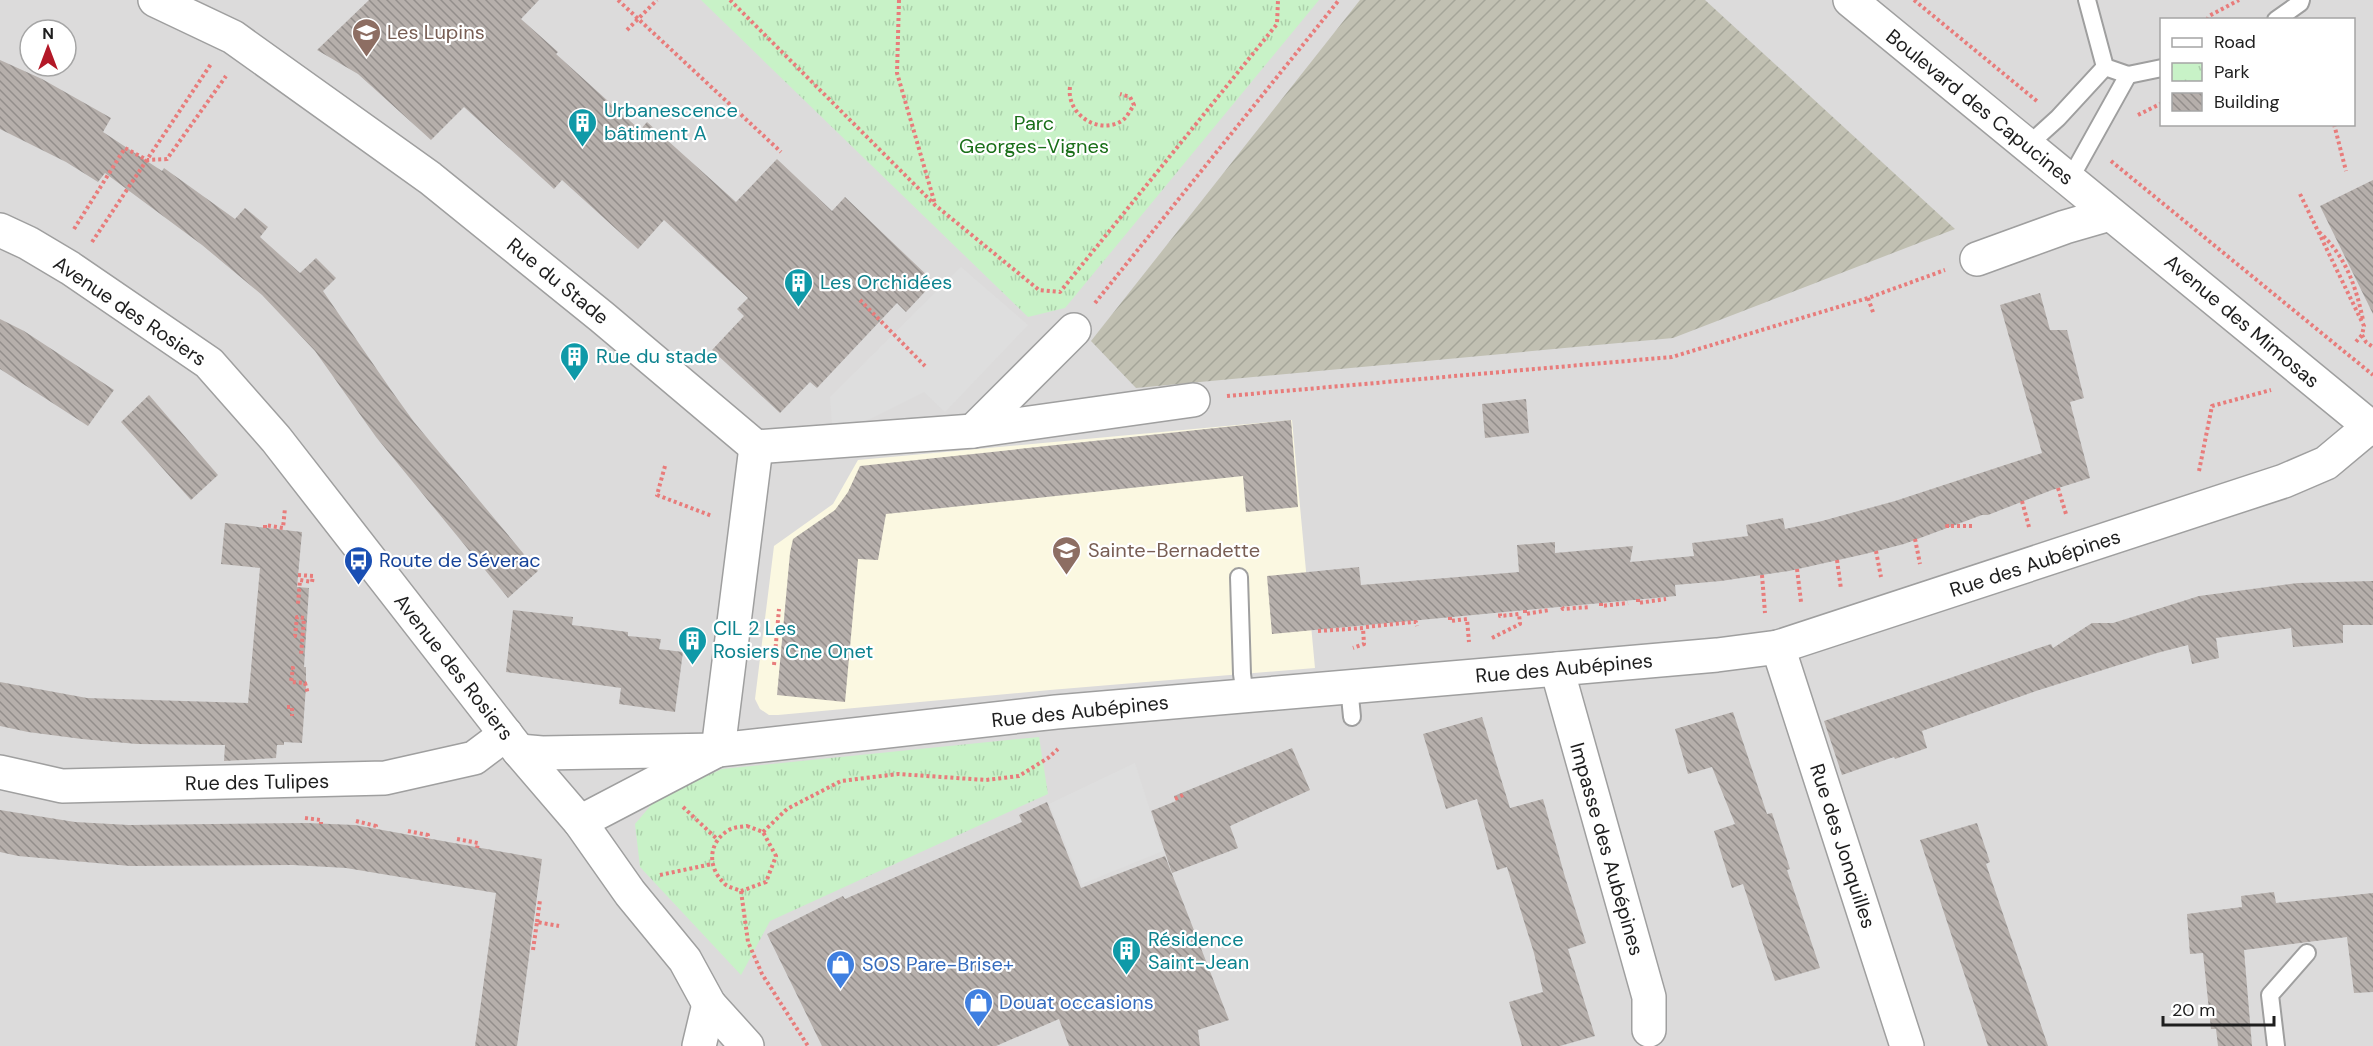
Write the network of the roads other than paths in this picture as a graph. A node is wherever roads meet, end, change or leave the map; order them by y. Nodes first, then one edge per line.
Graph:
1 (155, 0) edge
2 (1850, 0) edge
3 (2087, 0) edge
4 (2301, 0) edge
5 (2279, 18) edge
6 (2105, 67) junction
7 (2160, 68) edge
8 (2127, 75) junction
9 (2027, 146) junction
10 (2070, 179) junction
11 (2110, 214) junction
12 (0, 230) edge
13 (1977, 258) road end
14 (1074, 330) road end
15 (1193, 400) road end
16 (2371, 428) edge
17 (973, 431) junction
18 (756, 447) junction
19 (1239, 577) dead end
20 (1778, 647) junction
21 (1557, 669) junction
22 (1245, 696) junction
23 (513, 742) junction
24 (718, 750) junction
25 (0, 772) edge
26 (580, 822) junction
27 (2307, 953) dead end
28 (709, 1004) junction
29 (1649, 1030) dead end
30 (699, 1046) edge
31 (747, 1046) edge
32 (1907, 1046) edge
33 (2276, 1046) edge

1 - 18 street, Rue du Stade
2 - 9 street, Boulevard des Capucines
3 - 6 lane
4 - 5 lane
6 - 8 lane
6 - 9 lane
7 - 8 lane
8 - 10 lane
9 - 10 street, Boulevard des Capucines
10 - 11 street, Boulevard des Capucines
11 - 13 street
11 - 16 street, Avenue des Mimosas
12 - 23 street, Avenue des Rosiers
14 - 17 street
15 - 17 street
16 - 20 street, Rue des Aubépines
17 - 18 street
18 - 24 street
19 - 22 lane
20 - 21 street, Rue des Aubépines
20 - 32 street, Rue des Jonquilles
21 - 22 street, Rue des Aubépines
21 - 29 street, Impasse des Aubépines
22 - 24 street, Rue des Aubépines
23 - 24 street, Rue des Aubépines
23 - 25 street, Rue des Tulipes
23 - 26 street, Avenue des Rosiers
24 - 26 street, Rue des Aubépines
26 - 28 street, Avenue des Rosiers
27 - 33 lane
28 - 30 street
28 - 31 street, Avenue des Rosiers

